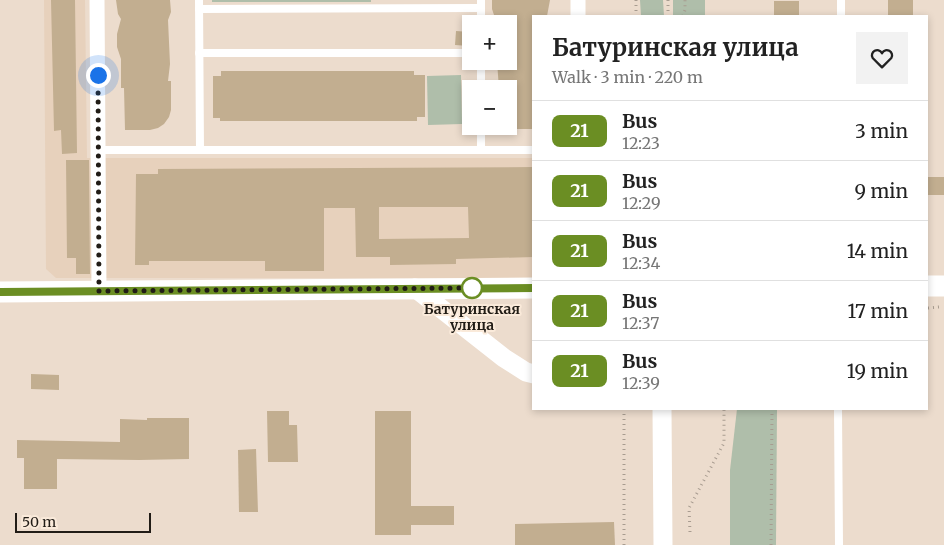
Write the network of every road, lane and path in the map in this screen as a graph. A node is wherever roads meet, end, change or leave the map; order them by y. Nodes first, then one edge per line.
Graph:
1 (97, 0) edge
2 (199, 0) edge
3 (578, 0) edge
4 (636, 0) edge
5 (668, 0) edge
6 (686, 0) edge
7 (841, 0) edge
8 (480, 4) edge
9 (199, 9) junction
10 (578, 15) edge
11 (636, 15) edge
12 (668, 15) edge
13 (683, 15) edge
14 (841, 15) edge
15 (199, 53) junction
16 (462, 53) edge
17 (480, 135) edge
18 (98, 150) junction
19 (200, 150) junction
20 (480, 150) junction
21 (532, 150) edge
22 (928, 286) edge
23 (944, 286) edge
24 (415, 288) junction
25 (532, 288) edge
26 (99, 291) junction
27 (0, 292) edge
28 (944, 307) edge
29 (928, 308) edge
30 (532, 374) edge
31 (624, 410) edge
32 (661, 410) edge
33 (724, 410) edge
34 (772, 410) edge
35 (838, 410) edge
36 (690, 532) dead end
37 (624, 545) edge
38 (663, 545) edge
39 (771, 545) edge
40 (839, 545) edge

1 - 18 street
2 - 9 lane
3 - 10 street
4 - 11 path
5 - 12 path
6 - 13 path
7 - 14 lane
8 - 9 lane
9 - 15 lane
15 - 16 lane
15 - 19 lane
17 - 20 lane
18 - 19 lane
18 - 26 street
19 - 20 lane
20 - 21 lane
22 - 23 main road
24 - 25 main road
24 - 26 main road
24 - 30 street
26 - 27 main road
28 - 29 path
31 - 37 path
32 - 38 street
33 - 36 path
34 - 39 path
35 - 40 lane

